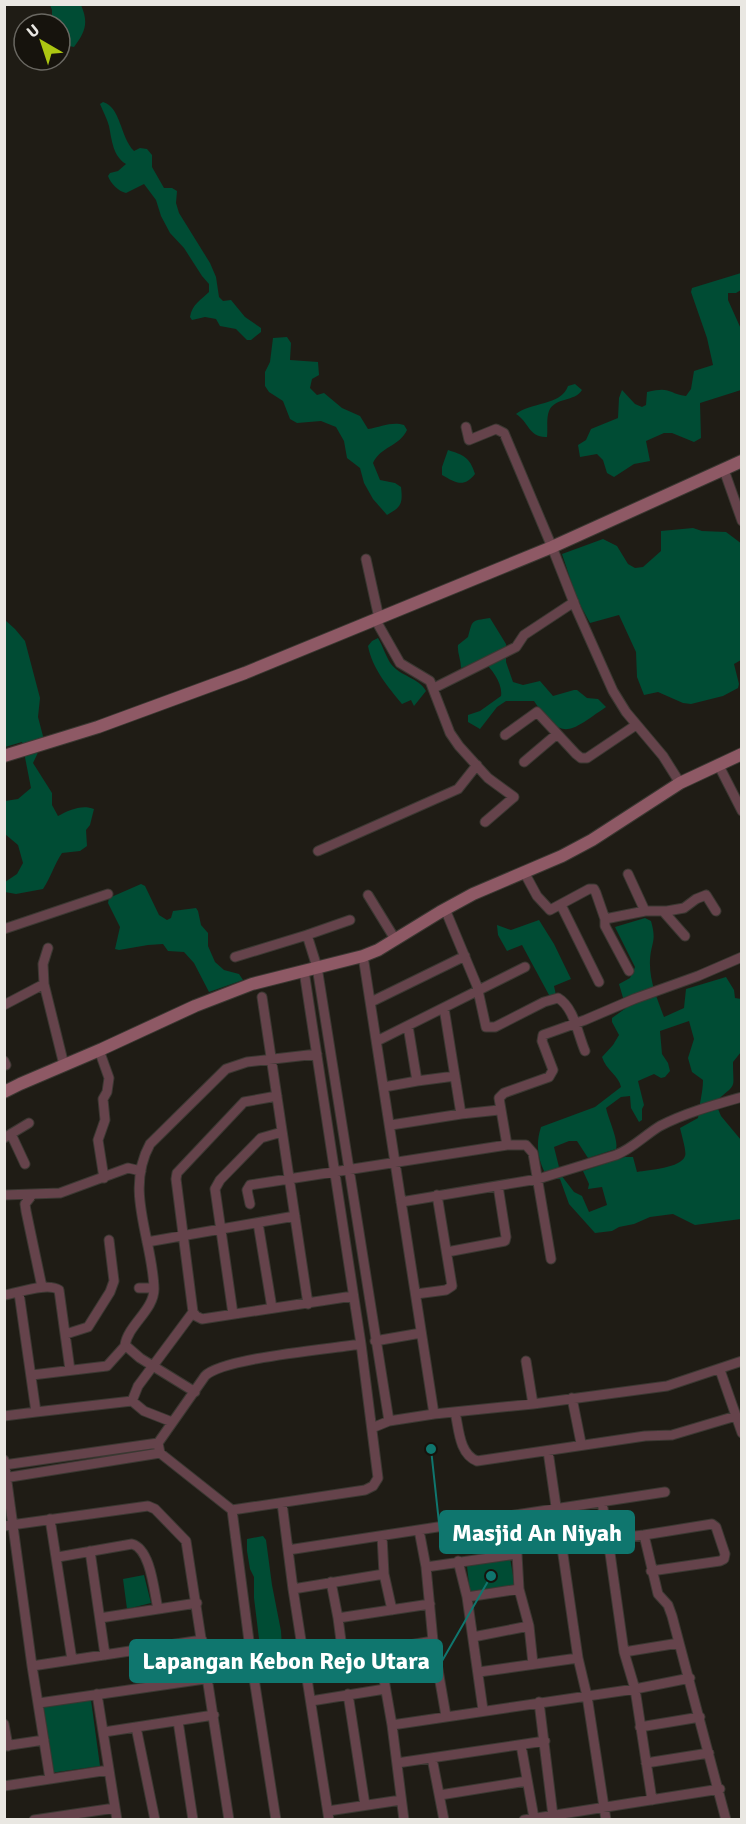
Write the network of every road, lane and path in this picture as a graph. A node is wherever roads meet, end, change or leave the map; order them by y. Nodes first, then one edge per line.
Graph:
1 (466, 427) dead end
2 (741, 461) edge
3 (724, 470) junction
4 (741, 521) edge
5 (552, 547) junction
6 (366, 559) dead end
7 (574, 602) junction
8 (377, 618) junction
9 (434, 688) junction
10 (636, 725) junction
11 (557, 734) junction
12 (505, 735) dead end
13 (741, 754) edge
14 (4, 756) edge
15 (524, 762) dead end
16 (718, 764) junction
17 (477, 765) junction
18 (680, 783) junction
19 (741, 811) edge
20 (485, 822) dead end
21 (318, 851) dead end
22 (524, 872) junction
23 (628, 874) dead end
24 (108, 894) dead end
25 (368, 895) dead end
26 (561, 905) junction
27 (445, 909) junction
28 (645, 911) junction
29 (663, 911) junction
30 (716, 911) dead end
31 (605, 919) junction
32 (350, 920) dead end
33 (4, 929) edge
34 (308, 934) junction
35 (686, 936) dead end
36 (395, 939) junction
37 (48, 948) dead end
38 (363, 956) junction
39 (465, 956) junction
40 (235, 957) dead end
41 (741, 957) edge
42 (317, 967) junction
43 (525, 967) dead end
44 (304, 971) junction
45 (629, 971) dead end
46 (599, 982) dead end
47 (44, 984) junction
48 (478, 991) junction
49 (262, 997) dead end
50 (371, 1002) junction
51 (4, 1005) edge
52 (444, 1008) junction
53 (576, 1023) junction
54 (408, 1026) junction
55 (377, 1041) junction
56 (99, 1050) junction
57 (585, 1051) dead end
58 (317, 1054) junction
59 (272, 1058) junction
60 (64, 1065) junction
61 (455, 1076) junction
62 (417, 1082) junction
63 (384, 1087) junction
64 (4, 1092) edge
65 (277, 1096) junction
66 (741, 1099) edge
67 (500, 1110) junction
68 (460, 1114) junction
69 (29, 1123) dead end
70 (391, 1125) junction
71 (282, 1132) junction
72 (8, 1136) edge
73 (507, 1145) junction
74 (394, 1162) junction
75 (25, 1164) dead end
76 (141, 1171) junction
77 (350, 1171) junction
78 (336, 1173) junction
79 (104, 1178) junction
80 (289, 1178) junction
81 (538, 1179) junction
82 (498, 1186) junction
83 (4, 1195) edge
84 (32, 1195) junction
85 (437, 1195) junction
86 (401, 1202) junction
87 (250, 1204) dead end
88 (295, 1216) junction
89 (258, 1223) junction
90 (221, 1228) junction
91 (183, 1234) junction
92 (108, 1240) dead end
93 (147, 1242) junction
94 (447, 1252) junction
95 (551, 1259) dead end
96 (42, 1287) junction
97 (139, 1288) dead end
98 (154, 1288) junction
99 (19, 1293) junction
100 (416, 1294) junction
101 (4, 1295) edge
102 (353, 1296) junction
103 (308, 1304) junction
104 (272, 1308) junction
105 (192, 1312) junction
106 (233, 1314) junction
107 (421, 1333) junction
108 (66, 1334) junction
109 (375, 1341) junction
110 (362, 1344) junction
111 (125, 1346) junction
112 (526, 1361) dead end
113 (741, 1361) edge
114 (153, 1366) junction
115 (70, 1370) junction
116 (720, 1370) junction
117 (32, 1375) junction
118 (195, 1392) junction
119 (572, 1398) junction
120 (741, 1398) edge
121 (132, 1401) junction
122 (732, 1402) junction
123 (533, 1404) junction
124 (36, 1412) junction
125 (455, 1412) junction
126 (434, 1414) junction
127 (4, 1416) edge
128 (736, 1416) junction
129 (389, 1421) junction
130 (172, 1422) junction
131 (372, 1428) junction
132 (741, 1433) edge
133 (581, 1443) dead end
134 (159, 1448) junction
135 (548, 1451) junction
136 (4, 1460) edge
137 (5, 1465) edge
138 (6, 1478) edge
139 (665, 1492) dead end
140 (602, 1502) junction
141 (282, 1503) junction
142 (558, 1508) junction
143 (232, 1510) junction
144 (510, 1516) junction
145 (51, 1519) junction
146 (9, 1525) edge
147 (419, 1530) junction
148 (645, 1535) junction
149 (382, 1536) junction
150 (608, 1539) junction
151 (288, 1550) junction
152 (90, 1551) junction
153 (517, 1554) junction
154 (58, 1557) junction
155 (458, 1561) junction
156 (426, 1567) junction
157 (651, 1571) junction
158 (384, 1574) junction
159 (331, 1582) junction
160 (293, 1589) junction
161 (519, 1589) junction
162 (467, 1597) junction
163 (197, 1603) junction
164 (430, 1604) junction
165 (158, 1609) junction
166 (392, 1610) junction
167 (100, 1618) junction
168 (338, 1618) junction
169 (529, 1626) junction
170 (473, 1637) junction
171 (202, 1640) junction
172 (433, 1641) junction
173 (679, 1643) junction
174 (379, 1651) junction
175 (624, 1652) junction
176 (105, 1655) junction
177 (343, 1656) junction
178 (578, 1658) junction
179 (72, 1660) junction
180 (304, 1662) junction
181 (534, 1664) junction
182 (32, 1666) junction
183 (253, 1672) junction
184 (479, 1672) junction
185 (209, 1678) junction
186 (690, 1678) junction
187 (385, 1689) junction
188 (635, 1689) junction
189 (97, 1694) junction
190 (348, 1694) junction
191 (587, 1696) junction
192 (311, 1701) junction
193 (539, 1702) junction
194 (39, 1704) junction
195 (483, 1710) junction
196 (214, 1715) junction
197 (446, 1716) junction
198 (700, 1717) junction
199 (178, 1721) junction
200 (4, 1724) edge
201 (392, 1725) junction
202 (136, 1727) junction
203 (640, 1727) junction
204 (104, 1732) junction
205 (44, 1740) junction
206 (545, 1741) junction
207 (521, 1745) junction
208 (6, 1746) edge
209 (709, 1753) junction
210 (432, 1758) junction
211 (397, 1763) junction
212 (646, 1763) junction
213 (109, 1770) junction
214 (50, 1779) junction
215 (527, 1781) junction
216 (4, 1786) edge
217 (720, 1789) junction
218 (440, 1795) junction
219 (401, 1800) junction
220 (652, 1800) junction
221 (365, 1805) junction
222 (115, 1808) junction
223 (605, 1808) junction
224 (329, 1815) edge
225 (553, 1816) junction
226 (73, 1817) edge
227 (36, 1819) edge
228 (529, 1819) edge
229 (117, 1820) edge
230 (154, 1820) edge
231 (193, 1820) edge
232 (230, 1820) edge
233 (276, 1820) edge
234 (404, 1820) edge
235 (444, 1820) edge
236 (606, 1820) edge
237 (726, 1820) edge

1 - 5 street
2 - 3 street
3 - 4 street
3 - 5 street
5 - 7 street
5 - 8 street
6 - 8 street
7 - 9 street
7 - 10 street
8 - 9 street
8 - 14 street
9 - 17 street
10 - 11 street
10 - 18 street
11 - 12 street
11 - 15 street
13 - 16 street
16 - 18 street
16 - 19 street
17 - 20 street
17 - 21 street
18 - 22 street
22 - 26 street
22 - 27 street
23 - 28 street
24 - 33 street
25 - 36 street
26 - 31 street
26 - 46 street
27 - 36 street
27 - 39 street
28 - 29 street
28 - 31 street
29 - 30 street
29 - 35 street
31 - 45 street
32 - 34 street
34 - 40 street
34 - 42 street
36 - 38 street
37 - 47 street
38 - 42 street
38 - 50 street
39 - 48 street
39 - 50 street
41 - 53 street
42 - 44 street
42 - 77 street
43 - 48 street
44 - 56 street
44 - 58 street
47 - 51 street
47 - 60 street
48 - 52 street
48 - 53 street
49 - 59 street
50 - 55 street
52 - 54 street
52 - 61 street
53 - 57 street
53 - 67 street
54 - 55 street
54 - 62 street
55 - 63 street
56 - 60 street
56 - 79 street
58 - 59 street
58 - 78 street
59 - 65 street
59 - 76 street
60 - 64 street
61 - 62 street
61 - 68 street
62 - 63 street
63 - 70 street
65 - 71 street
65 - 91 street
66 - 81 street
67 - 68 street
67 - 73 street
68 - 70 street
69 - 72 street
70 - 74 street
71 - 80 street
71 - 90 street
72 - 75 street
73 - 74 street
73 - 81 street
74 - 77 street
74 - 86 street
76 - 79 street
76 - 93 street
77 - 78 street
77 - 109 street
78 - 80 street
78 - 102 street
79 - 84 street
80 - 87 street
80 - 88 street
81 - 82 street
81 - 95 street
82 - 85 street
82 - 94 street
83 - 84 street
84 - 96 street
85 - 86 street
85 - 94 street
86 - 100 street
88 - 89 street
88 - 103 street
89 - 90 street
89 - 104 street
90 - 91 street
90 - 106 street
91 - 93 street
91 - 105 street
92 - 108 street
93 - 98 street
94 - 100 street
96 - 99 street
96 - 108 street
97 - 98 street
98 - 111 street
99 - 101 street
99 - 117 street
100 - 107 street
102 - 103 street
102 - 110 street
103 - 104 street
104 - 106 street
105 - 106 street
105 - 114 street
107 - 109 street
107 - 126 street
108 - 115 street
109 - 129 street
110 - 118 street
110 - 131 street
111 - 114 street
111 - 115 street
112 - 123 street
113 - 116 street
114 - 118 street
114 - 121 street
115 - 117 street
116 - 119 street
116 - 122 street
117 - 124 street
118 - 130 street
119 - 123 street
119 - 133 street
120 - 122 street
121 - 124 street
121 - 130 street
122 - 128 street
123 - 125 street
124 - 127 street
125 - 126 street
125 - 135 street
126 - 129 street
128 - 132 street
128 - 135 street
129 - 131 street
130 - 134 street
131 - 141 street
134 - 137 street
134 - 138 street
134 - 143 street
135 - 142 street
136 - 137 street
137 - 138 street
138 - 146 street
139 - 140 street
140 - 142 street
140 - 150 street
141 - 143 street
141 - 151 street
142 - 144 street
142 - 178 street
143 - 183 street
144 - 147 street
144 - 153 street
145 - 146 street
145 - 154 street
145 - 163 street
146 - 182 street
147 - 149 street
147 - 156 street
148 - 150 street
148 - 157 street
148 - 157 street
149 - 151 street
149 - 158 street
150 - 175 street
151 - 160 street
152 - 154 street
152 - 165 street
152 - 167 street
153 - 155 street
153 - 161 street
154 - 179 street
155 - 156 street
155 - 162 street
156 - 164 street
157 - 173 street
158 - 159 street
158 - 166 street
159 - 160 street
159 - 168 street
160 - 180 street
161 - 162 street
161 - 169 street
162 - 170 street
163 - 165 street
163 - 171 street
164 - 166 street
164 - 172 street
165 - 167 street
166 - 168 street
167 - 176 street
168 - 177 street
169 - 170 street
169 - 181 street
170 - 184 street
171 - 176 street
171 - 185 street
172 - 174 street
172 - 197 street
173 - 175 street
173 - 186 street
174 - 177 street
174 - 187 street
175 - 188 street
176 - 179 street
177 - 180 street
178 - 181 street
178 - 191 street
179 - 182 street
180 - 183 street
180 - 192 street
181 - 184 street
182 - 194 street
183 - 185 street
183 - 233 street
184 - 195 street
185 - 189 street
185 - 196 street
186 - 188 street
186 - 198 street
187 - 190 street
187 - 201 street
188 - 191 street
188 - 203 street
189 - 194 street
189 - 204 street
190 - 192 street
190 - 221 street
191 - 193 street
191 - 223 street
192 - 224 street
193 - 195 street
193 - 206 street
194 - 205 street
195 - 197 street
196 - 199 street
196 - 232 street
197 - 201 street
198 - 203 street
198 - 209 street
199 - 202 street
199 - 231 street
200 - 208 street
201 - 211 street
202 - 204 street
202 - 230 street
203 - 212 street
204 - 213 street
205 - 208 street
205 - 214 street
206 - 207 street
206 - 225 street
207 - 210 street
207 - 215 street
209 - 212 street
209 - 217 street
210 - 211 street
210 - 218 street
211 - 219 street
212 - 220 street
213 - 214 street
213 - 222 street
214 - 216 street
215 - 218 street
215 - 228 street
217 - 220 street
217 - 237 street
218 - 235 street
219 - 221 street
219 - 234 street
220 - 223 street
221 - 224 street
222 - 226 street
222 - 229 street
223 - 225 street
223 - 236 street
225 - 228 street
226 - 227 street

